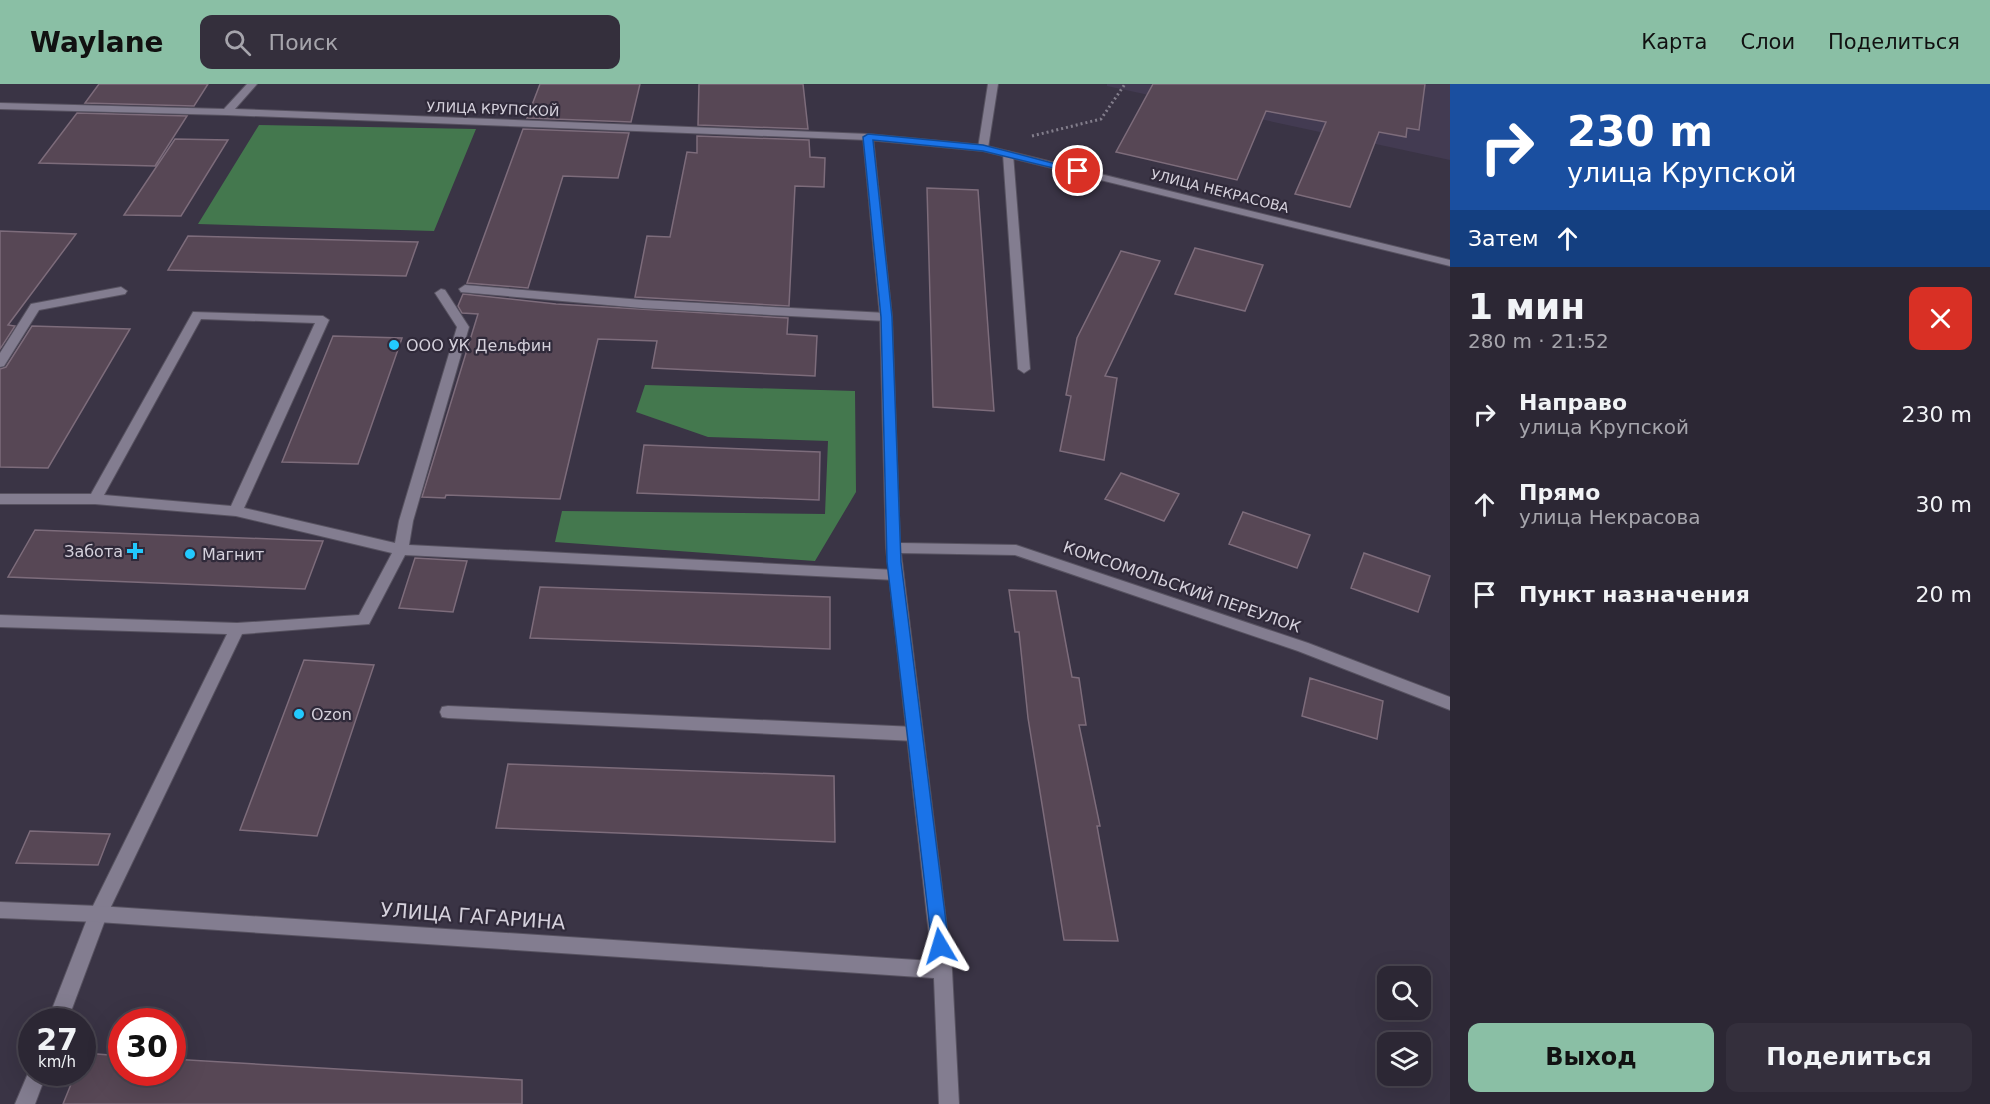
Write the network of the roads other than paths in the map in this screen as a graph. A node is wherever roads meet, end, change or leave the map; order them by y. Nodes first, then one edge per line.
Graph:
1 (252, 84) edge
2 (993, 84) edge
3 (0, 106) edge
4 (227, 112) junction
5 (868, 137) junction
6 (983, 148) junction
7 (1008, 154) junction
8 (1450, 263) edge
9 (465, 289) dead end
10 (121, 291) dead end
11 (441, 293) dead end
12 (886, 317) junction
13 (0, 363) edge
14 (1024, 369) dead end
15 (0, 499) edge
16 (95, 500) junction
17 (236, 511) junction
18 (893, 548) junction
19 (401, 550) junction
20 (896, 575) junction
21 (0, 621) edge
22 (237, 629) junction
23 (1450, 704) edge
24 (448, 712) dead end
25 (915, 734) junction
26 (0, 910) edge
27 (98, 914) junction
28 (943, 970) junction
29 (62, 1008) edge
30 (32, 1086) edge
31 (25, 1104) edge
32 (949, 1104) edge

1 - 4 street
2 - 6 street
3 - 4 street, УЛИЦА КРУПСКОЙ
4 - 5 street, УЛИЦА КРУПСКОЙ
5 - 6 street, УЛИЦА КРУПСКОЙ
5 - 12 street
6 - 7 street, УЛИЦА НЕКРАСОВА
7 - 8 street, УЛИЦА НЕКРАСОВА
7 - 14 street
9 - 12 street
10 - 13 street
11 - 19 street
12 - 18 street
15 - 16 street
16 - 17 street
16 - 17 street
17 - 19 street
18 - 20 street
18 - 23 street, КОМСОМОЛЬСКИЙ ПЕРЕУЛОК
19 - 20 street
19 - 22 street
20 - 25 street
21 - 22 street
22 - 27 street
24 - 25 street
25 - 28 street
26 - 27 street, УЛИЦА ГАГАРИНА
27 - 28 street, УЛИЦА ГАГАРИНА
27 - 29 street
28 - 32 street
30 - 31 street

